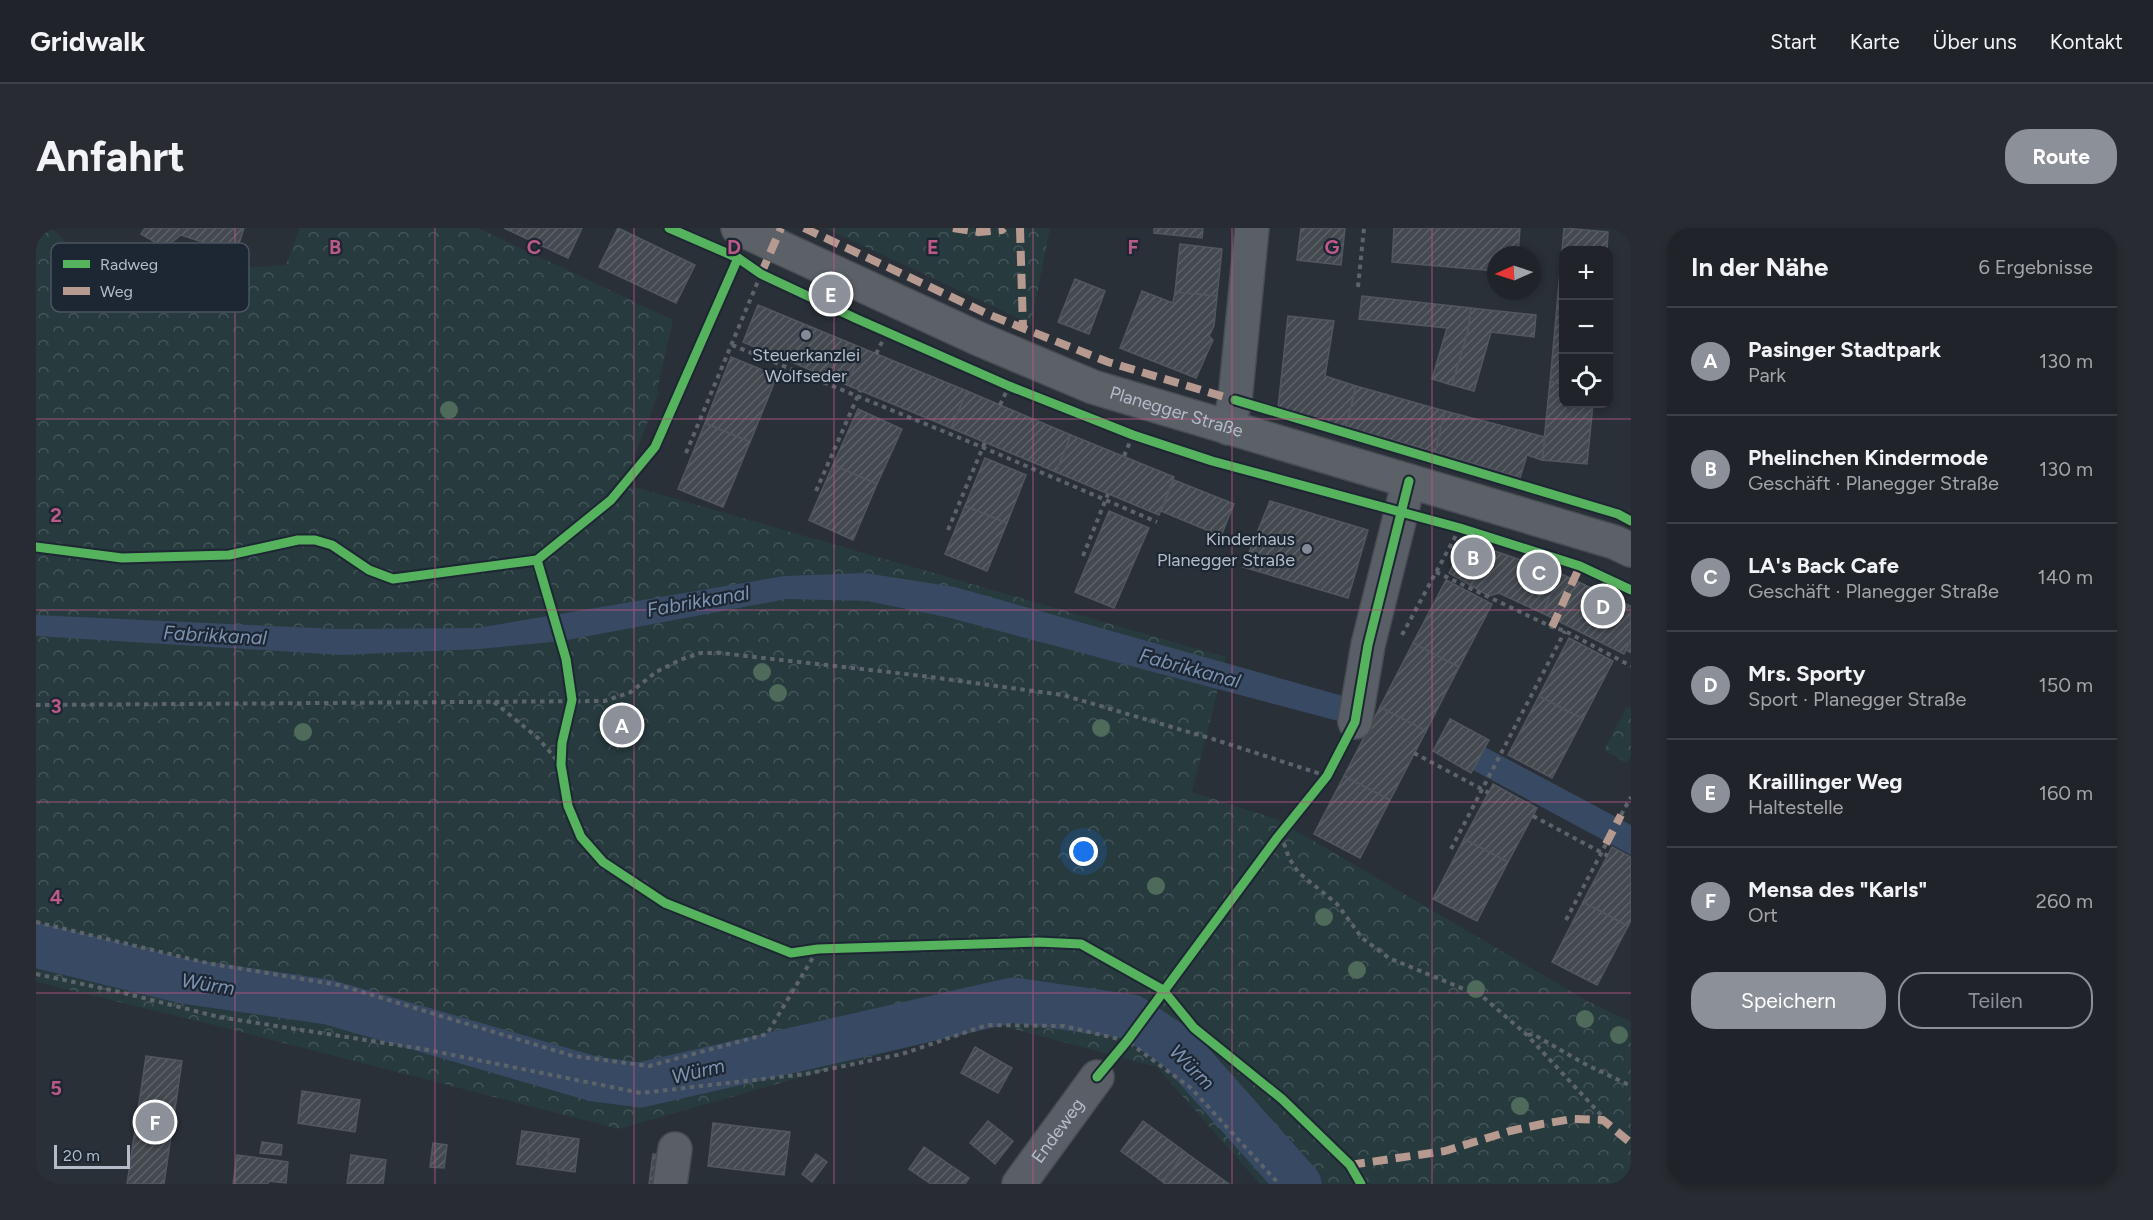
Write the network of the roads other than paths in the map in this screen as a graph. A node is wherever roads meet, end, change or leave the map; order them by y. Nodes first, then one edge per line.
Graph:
1 (738, 228) edge
2 (1252, 228) edge
3 (1228, 428) junction
4 (1409, 481) junction
5 (1631, 550) edge
6 (1355, 722) dead end
7 (1097, 1077) dead end
8 (675, 1149) dead end
9 (670, 1184) edge
10 (1019, 1184) edge

1 - 3 main road, Planegger Straße
2 - 3 street
3 - 4 main road, Planegger Straße
4 - 5 main road, Planegger Straße
4 - 6 street
7 - 10 street, Endeweg
8 - 9 street

